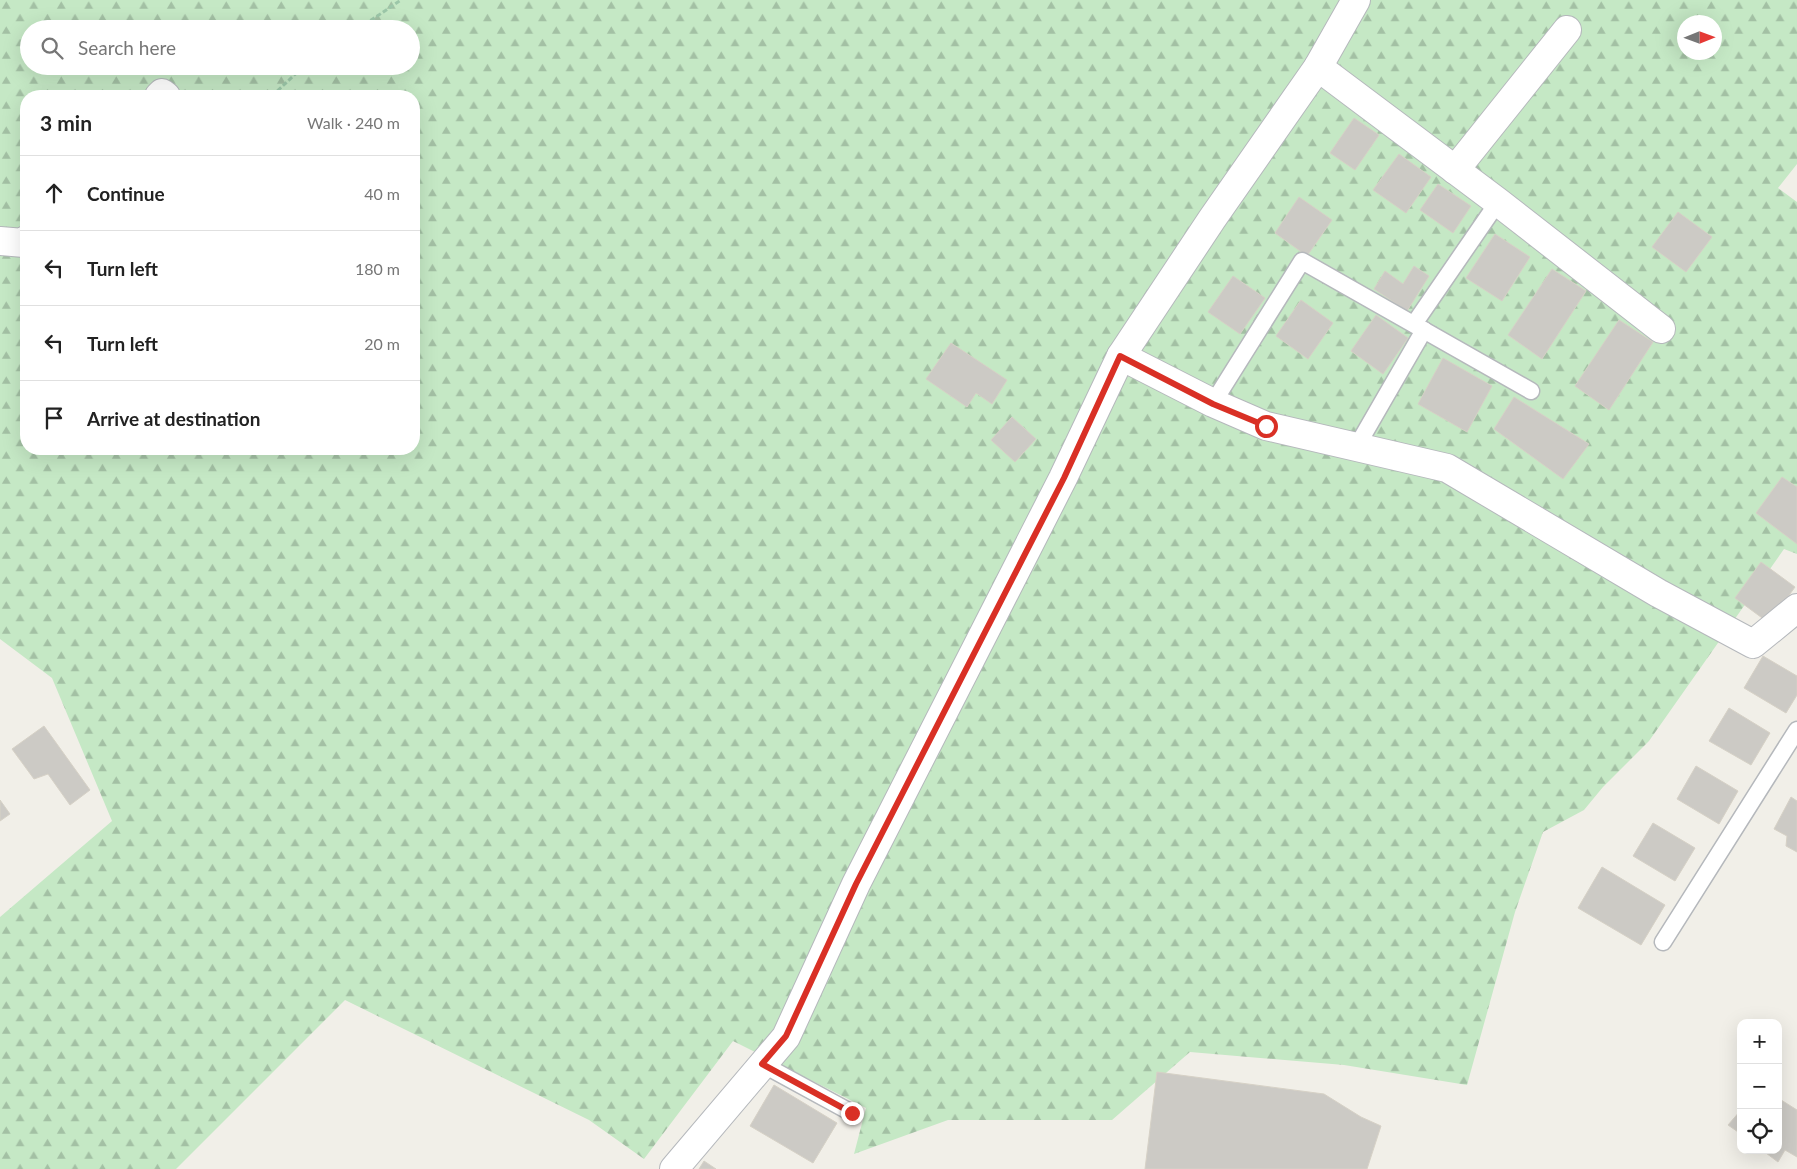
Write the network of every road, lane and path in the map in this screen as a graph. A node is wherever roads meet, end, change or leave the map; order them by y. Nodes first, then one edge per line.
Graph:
1 (400, 0) edge
2 (1356, 0) edge
3 (371, 20) edge
4 (1567, 30) dead end
5 (1318, 67) junction
6 (294, 75) edge
7 (278, 90) edge
8 (1455, 170) junction
9 (1498, 202) junction
10 (0, 241) edge
11 (20, 243) edge
12 (1419, 327) junction
13 (1661, 329) dead end
14 (1120, 356) junction
15 (1531, 391) dead end
16 (1213, 404) junction
17 (1357, 446) junction
18 (1797, 608) edge
19 (1797, 730) edge
20 (1663, 942) dead end
21 (762, 1064) junction
22 (852, 1113) dead end
23 (674, 1169) edge

1 - 3 path
2 - 5 street
4 - 8 street
5 - 8 street
5 - 14 street
6 - 7 path
8 - 9 street
9 - 12 lane
9 - 13 street
10 - 11 street
12 - 15 lane
12 - 16 lane
12 - 17 lane
14 - 16 street
14 - 21 street
16 - 17 street
17 - 18 street
19 - 20 lane
21 - 22 lane
21 - 23 street

